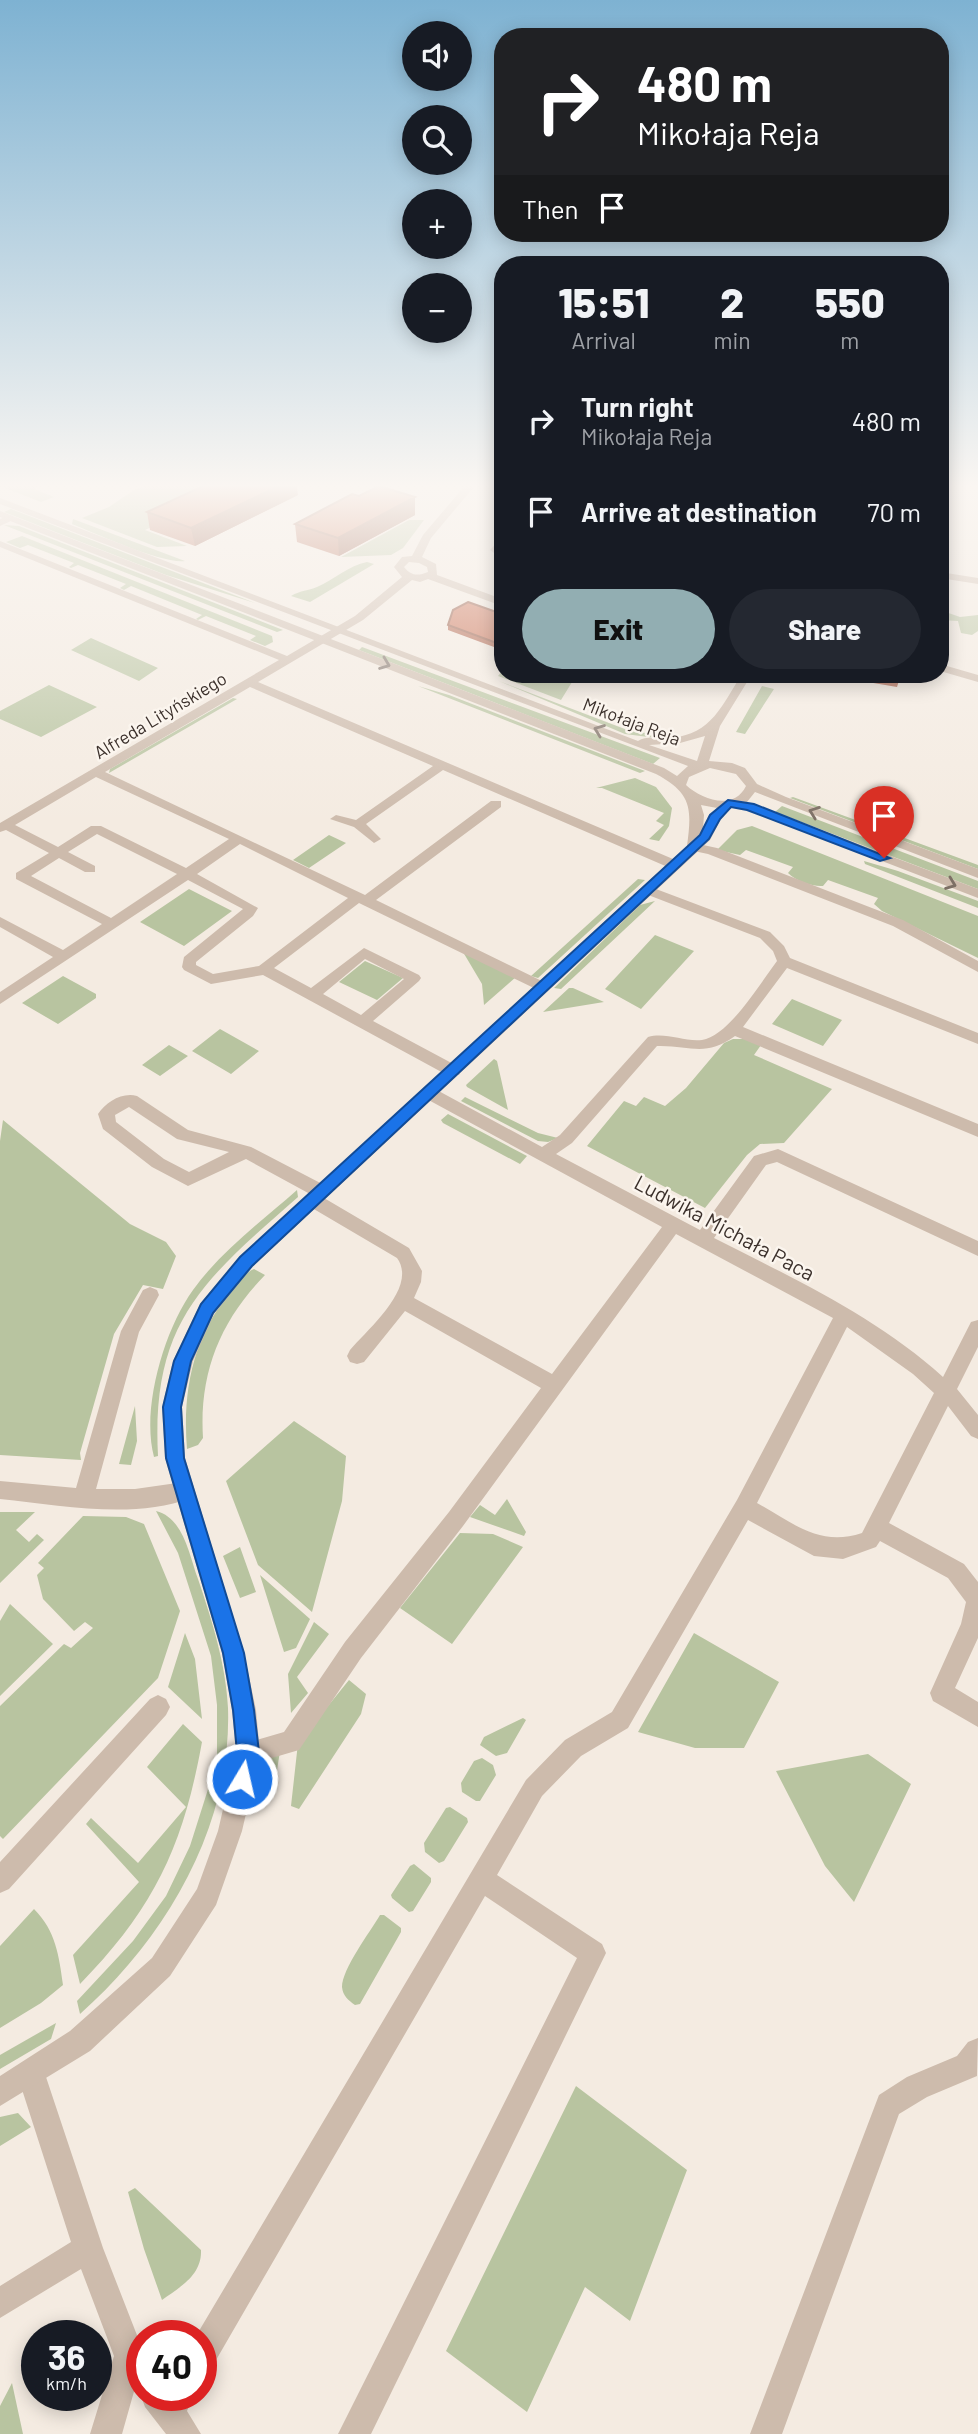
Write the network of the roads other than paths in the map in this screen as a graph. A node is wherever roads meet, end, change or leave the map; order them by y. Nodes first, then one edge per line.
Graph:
1 (127, 596) edge
2 (206, 596) edge
3 (247, 596) edge
4 (388, 596) edge
5 (337, 630) junction
6 (321, 639) junction
7 (285, 660) junction
8 (949, 670) edge
9 (978, 679) edge
10 (248, 682) junction
11 (741, 683) edge
12 (714, 726) junction
13 (628, 740) junction
14 (442, 766) junction
15 (702, 766) junction
16 (728, 766) junction
17 (97, 773) junction
18 (681, 784) junction
19 (752, 786) junction
20 (692, 797) junction
21 (730, 803) junction
22 (496, 804) dead end
23 (336, 819) dead end
24 (358, 824) junction
25 (3, 826) edge
26 (239, 839) junction
27 (374, 839) dead end
28 (694, 847) junction
29 (59, 852) junction
30 (675, 865) junction
31 (90, 869) dead end
32 (187, 874) junction
33 (978, 874) edge
34 (648, 890) junction
35 (978, 894) edge
36 (362, 899) junction
37 (0, 921) edge
38 (112, 925) junction
39 (64, 957) junction
40 (784, 961) junction
41 (978, 967) edge
42 (264, 969) junction
43 (543, 987) junction
44 (311, 996) junction
45 (0, 999) edge
46 (362, 1022) junction
47 (733, 1029) junction
48 (978, 1039) edge
49 (453, 1071) junction
50 (429, 1093) junction
51 (978, 1131) edge
52 (245, 1153) junction
53 (542, 1155) junction
54 (318, 1196) junction
55 (673, 1225) junction
56 (703, 1240) junction
57 (978, 1249) edge
58 (150, 1295) dead end
59 (403, 1301) junction
60 (844, 1316) junction
61 (978, 1328) edge
62 (357, 1356) dead end
63 (555, 1386) junction
64 (945, 1389) junction
65 (978, 1430) edge
66 (0, 1490) edge
67 (184, 1491) junction
68 (84, 1498) junction
69 (744, 1507) junction
70 (876, 1527) junction
71 (158, 1707) dead end
72 (978, 1715) edge
73 (248, 1752) junction
74 (481, 1879) junction
75 (0, 1880) edge
76 (978, 2052) edge
77 (31, 2074) junction
78 (0, 2092) edge
79 (88, 2248) junction
80 (0, 2303) edge
81 (217, 2329) edge
82 (126, 2343) edge
83 (126, 2387) edge
84 (106, 2434) edge
85 (354, 2434) edge
86 (765, 2434) edge

1 - 7 street
2 - 6 street, Mikołaja Reja
3 - 5 street, Mikołaja Reja
4 - 5 street, Alfreda Lityńskiego
5 - 6 street, Alfreda Lityńskiego
13 -> 5 street, Mikołaja Reja
6 - 7 street, Alfreda Lityńskiego
6 -> 18 street, Mikołaja Reja
7 - 10 street, Alfreda Lityńskiego
8 - 9 street
10 - 14 street
10 - 17 street, Alfreda Lityńskiego
11 - 12 street
12 - 13 street
12 - 15 street
12 - 16 street
13 - 15 street, Mikołaja Reja
14 - 24 street
14 - 30 street
15 - 16 street, Mikołaja Reja
15 - 18 street
16 - 19 street
17 - 25 street, Alfreda Lityńskiego
17 - 26 street
18 - 20 street
19 - 21 street
33 -> 19 street
20 - 21 street
20 - 28 street
21 - 28 street
21 -> 35 street
22 - 36 street
23 - 24 street
24 - 27 street
25 - 29 street
26 - 32 street
26 - 36 street
28 - 30 street
28 - 41 street
29 - 31 street
29 - 32 street
29 - 38 street
30 - 34 street
32 - 38 street
32 - 42 street
34 - 40 street
34 - 43 street
36 - 42 street
36 - 43 street
37 - 39 street
38 - 39 street
39 - 45 street
40 - 47 street
40 - 48 street
42 - 44 street
43 - 49 street
44 - 46 street
44 - 46 street
46 - 49 street
47 - 51 street
47 - 53 street
49 - 50 street
50 - 53 street, Ludwika Michała Paca
50 - 54 street
52 - 52 street
52 - 54 street
53 - 55 street, Ludwika Michała Paca
54 - 59 street
54 - 67 street
55 - 56 street, Ludwika Michała Paca
55 - 63 street
56 - 57 street
56 - 60 street, Ludwika Michała Paca
58 - 68 street
59 - 62 street
59 - 63 street
60 - 64 street, Ludwika Michała Paca
60 - 69 street
61 - 64 street
63 - 73 street
64 - 65 street, Ludwika Michała Paca
64 - 70 street
66 - 68 street
67 - 68 street
67 - 73 street
69 - 70 street
69 - 74 street
70 - 72 street
71 - 75 street
73 - 77 street
74 - 81 street
74 - 85 street
76 - 86 street
77 - 78 street
77 - 79 street
79 - 80 street
79 - 82 street
83 - 84 street

